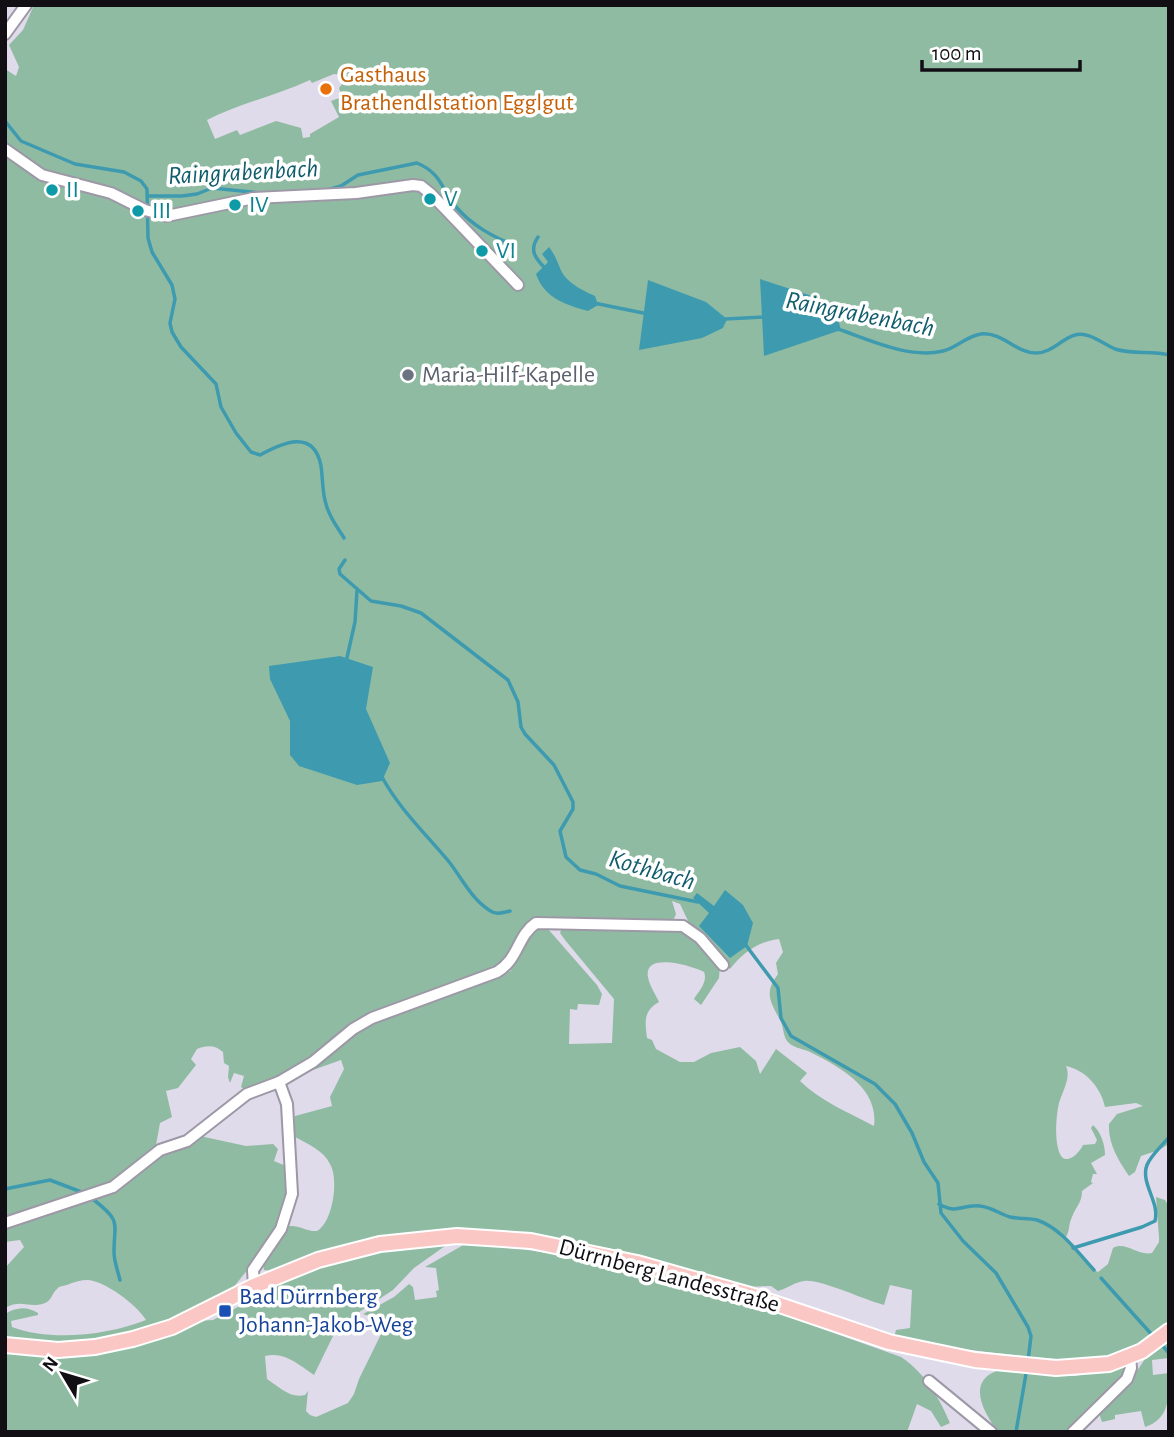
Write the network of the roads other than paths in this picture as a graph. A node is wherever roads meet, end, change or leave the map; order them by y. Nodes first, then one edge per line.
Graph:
1 (26, 5) edge
2 (5, 34) edge
3 (5, 149) edge
4 (518, 285) dead end
5 (723, 965) dead end
6 (279, 1082) junction
7 (5, 1223) edge
8 (254, 1286) junction
9 (1169, 1331) edge
10 (5, 1345) edge
11 (1129, 1357) junction
12 (929, 1381) dead end
13 (991, 1432) edge
14 (1073, 1432) edge

1 - 2 street
3 - 4 street
5 - 6 street
6 - 7 street
6 - 8 street
8 - 10 main road, Dürrnberg Landesstraße
8 - 11 main road, Dürrnberg Landesstraße
9 - 11 main road, Dürrnberg Landesstraße
11 - 14 street
12 - 13 street

